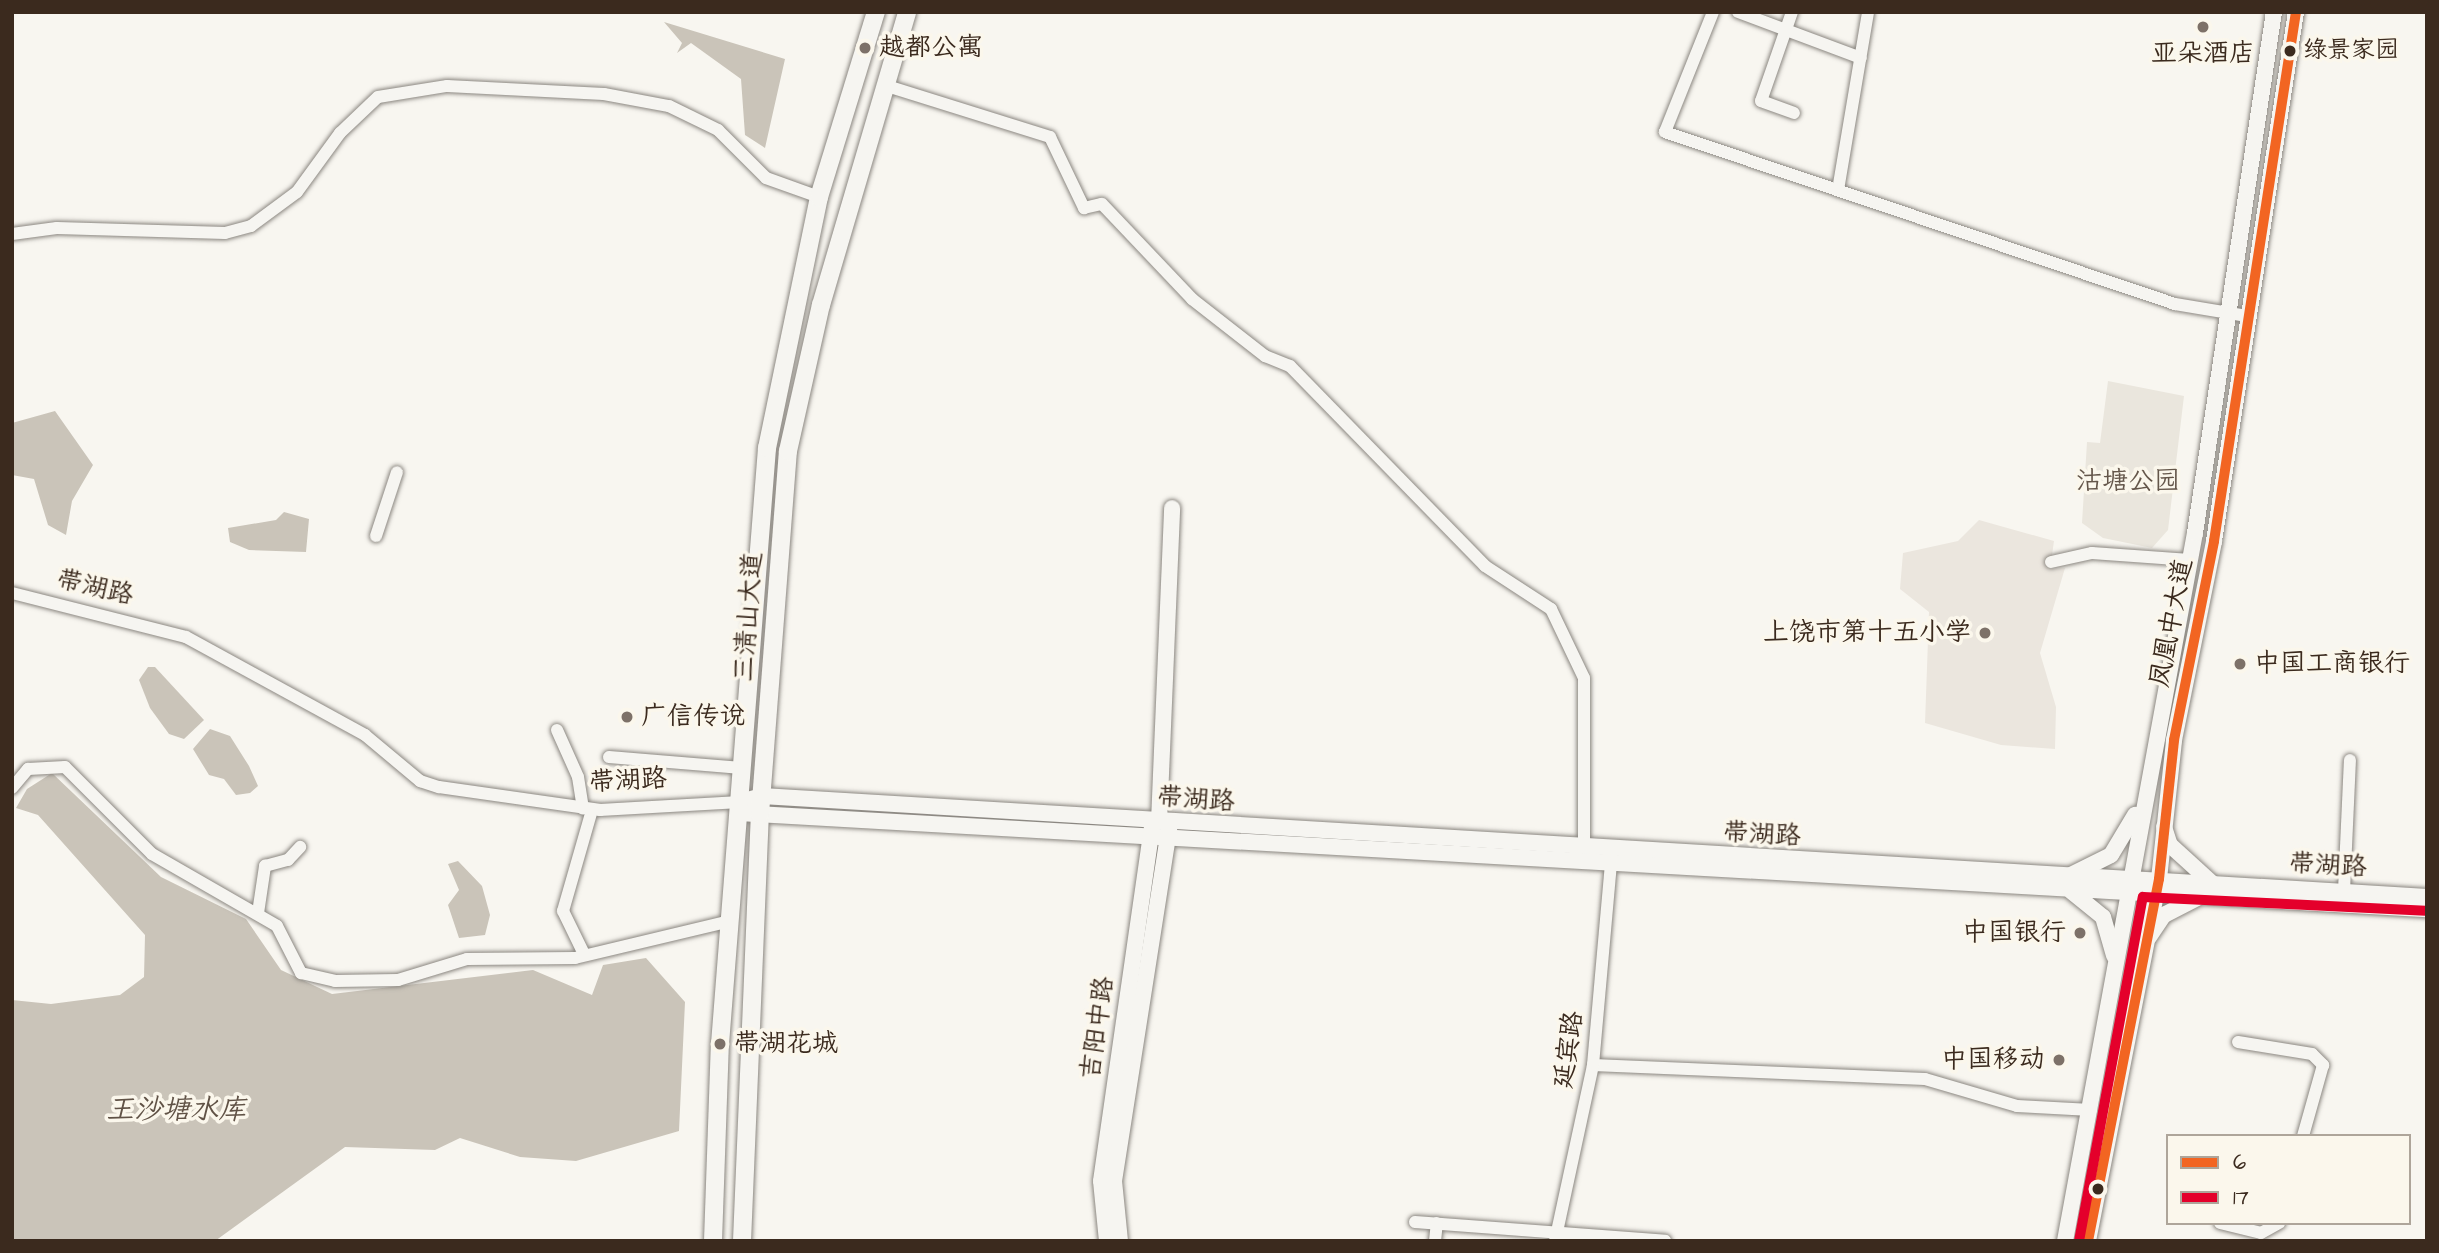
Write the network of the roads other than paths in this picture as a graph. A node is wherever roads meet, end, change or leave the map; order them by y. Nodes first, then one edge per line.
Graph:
1 (876, 12) edge
2 (906, 12) edge
3 (1713, 12) edge
4 (1738, 12) edge
5 (1792, 12) edge
6 (1868, 12) edge
7 (2274, 12) edge
8 (2297, 12) edge
9 (1787, 29) junction
10 (1861, 58) junction
11 (884, 85) junction
12 (1794, 113) dead end
13 (1838, 190) junction
14 (819, 197) junction
15 (12, 234) edge
16 (2225, 313) junction
17 (2247, 316) junction
18 (397, 472) dead end
19 (1171, 508) dead end
20 (376, 536) dead end
21 (2190, 560) junction
22 (2051, 562) dead end
23 (12, 593) edge
24 (557, 730) dead end
25 (610, 757) dead end
26 (2350, 760) dead end
27 (742, 768) junction
28 (2146, 786) junction
29 (12, 788) edge
30 (761, 805) junction
31 (739, 807) junction
32 (587, 809) junction
33 (2163, 825) junction
34 (1160, 828) junction
35 (300, 846) dead end
36 (1584, 849) junction
37 (1611, 863) junction
38 (2068, 884) junction
39 (2157, 886) junction
40 (2131, 887) junction
41 (2212, 890) junction
42 (2344, 891) junction
43 (2427, 897) edge
44 (2427, 909) edge
45 (258, 913) junction
46 (730, 921) junction
47 (2146, 942) junction
48 (584, 954) junction
49 (2116, 972) junction
50 (2238, 1041) dead end
51 (1593, 1065) junction
52 (2091, 1110) junction
53 (2303, 1134) edge
54 (1415, 1222) dead end
55 (1437, 1223) junction
56 (2226, 1225) edge
57 (2276, 1225) edge
58 (1557, 1236) edge
59 (2260, 1237) edge
60 (712, 1241) edge
61 (741, 1241) edge
62 (1107, 1241) edge
63 (1120, 1241) edge
64 (1435, 1241) edge
65 (1665, 1241) edge
66 (2065, 1241) edge
67 (2088, 1241) edge

1 - 14 highway, 三清山大道
2 - 11 highway, 三清山大道
3 - 13 street
4 - 9 street
5 - 9 street
6 - 10 street
7 - 16 main road, 凤凰中大道
8 - 17 main road, 凤凰中大道
9 - 10 street
9 - 12 street
10 - 13 street
11 - 30 highway, 三清山大道
11 - 36 street
13 - 16 street
14 - 15 street
14 - 27 highway, 三清山大道
16 - 17 street
16 - 21 main road, 凤凰中大道
17 - 33 main road, 凤凰中大道
18 - 20 street
19 - 34 main road, 吉阳中路
21 - 22 street
21 - 28 main road, 凤凰中大道
23 - 32 street, 带湖路
24 - 32 street
25 - 27 street
26 - 42 street
27 - 31 highway, 三清山大道
28 - 38 main road
28 - 40 main road, 凤凰中大道
29 - 45 street
30 - 31 main road, 带湖路
30 - 34 main road, 带湖路
30 - 61 highway, 三清山大道
31 - 32 street, 带湖路
31 - 46 highway, 三清山大道
32 - 48 street
33 - 39 main road, 凤凰中大道
33 - 41 main road
34 - 36 main road, 带湖路
34 - 37 main road, 带湖路
34 - 62 main road, 吉阳中路
34 - 63 main road, 吉阳中路
35 - 45 street
36 - 38 main road, 带湖路
37 - 38 main road, 带湖路
37 - 51 street, 延宾路
38 - 40 main road, 带湖路
38 - 49 main road
39 - 40 main road, 带湖路
39 - 41 main road, 带湖路
39 - 47 main road, 凤凰中大道
40 - 49 main road, 凤凰中大道
41 - 42 main road, 带湖路
41 - 44 main road, 带湖路
41 - 47 main road
42 - 43 main road, 带湖路
45 - 48 street
46 - 48 street
46 - 60 highway, 三清山大道
47 - 67 main road, 凤凰中大道
49 - 52 main road, 凤凰中大道
50 - 53 street
51 - 52 street
51 - 58 street, 延宾路
52 - 66 main road, 凤凰中大道
54 - 55 street
55 - 58 street
55 - 64 street
56 - 59 street
57 - 59 street
58 - 65 street

